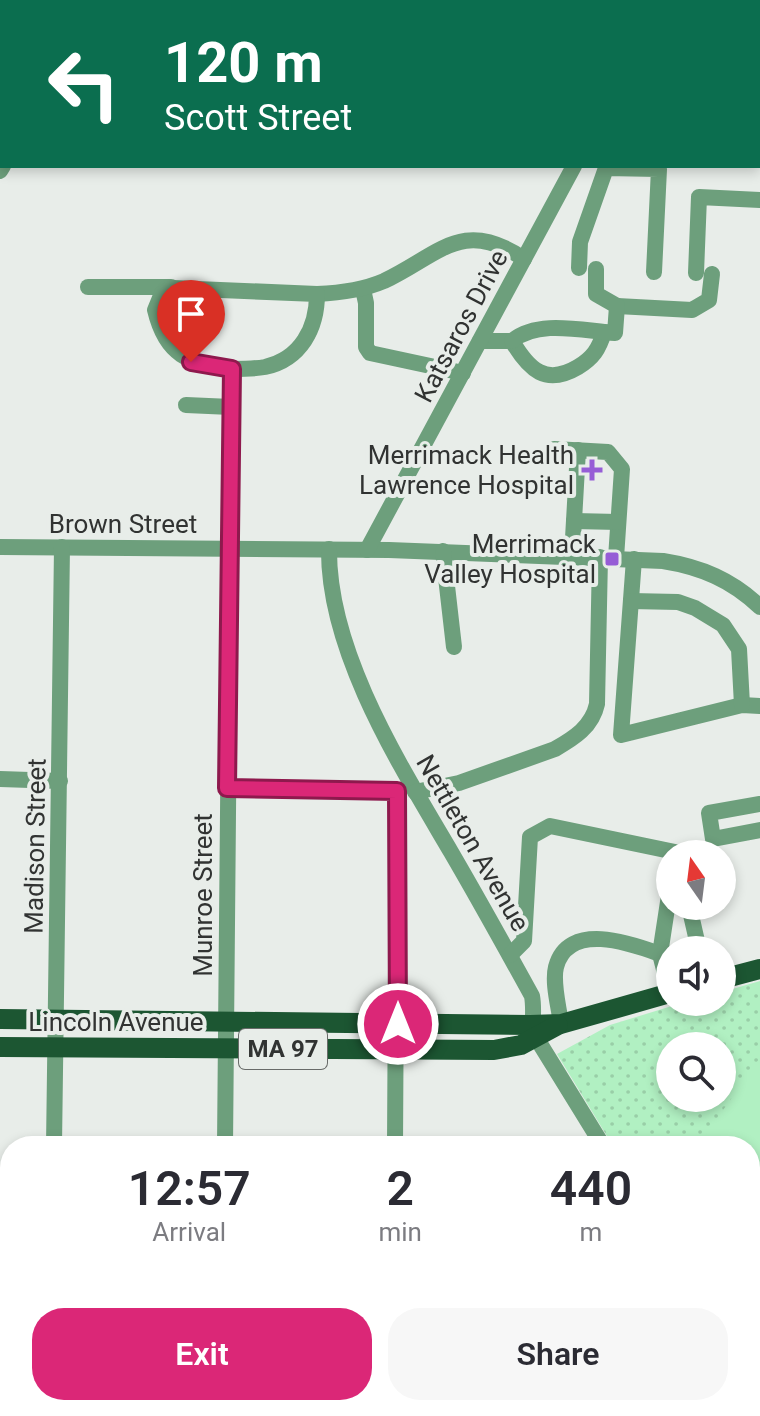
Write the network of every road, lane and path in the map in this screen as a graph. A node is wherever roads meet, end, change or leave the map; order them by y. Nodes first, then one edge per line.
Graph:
1 (573, 168) edge
2 (760, 200) edge
3 (524, 259) junction
4 (654, 272) dead end
5 (88, 287) dead end
6 (173, 288) junction
7 (363, 289) junction
8 (317, 294) junction
9 (617, 306) junction
10 (604, 332) junction
11 (480, 341) junction
12 (512, 341) junction
13 (232, 369) junction
14 (463, 373) junction
15 (186, 405) dead end
16 (231, 407) junction
17 (554, 449) dead end
18 (578, 450) junction
19 (574, 521) junction
20 (618, 522) junction
21 (0, 547) edge
22 (62, 547) junction
23 (229, 549) junction
24 (329, 549) junction
25 (367, 550) junction
26 (443, 551) junction
27 (572, 556) junction
28 (608, 558) junction
29 (634, 559) junction
30 (631, 601) junction
31 (760, 607) edge
32 (454, 647) dead end
33 (742, 705) junction
34 (760, 706) edge
35 (0, 779) edge
36 (60, 781) junction
37 (227, 788) junction
38 (415, 792) junction
39 (760, 804) edge
40 (760, 830) edge
41 (656, 849) edge
42 (656, 952) edge
43 (510, 955) junction
44 (760, 969) edge
45 (736, 975) edge
46 (656, 997) edge
47 (0, 1019) edge
48 (55, 1020) junction
49 (226, 1022) junction
50 (398, 1024) junction
51 (561, 1024) junction
52 (533, 1032) junction
53 (0, 1047) edge
54 (55, 1047) junction
55 (226, 1049) junction
56 (398, 1050) junction
57 (54, 1136) edge
58 (225, 1136) edge
59 (395, 1136) edge
60 (597, 1136) edge

1 - 3 street, Katsaros Drive
2 - 9 street
3 - 7 street
3 - 11 street, Katsaros Drive
4 - 9 street
5 - 6 street
6 - 8 street
6 - 13 street
7 - 8 street
7 - 14 street
8 - 13 street
9 - 10 street
10 - 12 street
10 - 12 street
11 - 12 street
11 - 14 street, Katsaros Drive
13 - 16 street, Munroe Street
14 - 25 street, Katsaros Drive
15 - 16 street
16 - 23 street, Munroe Street
17 - 18 street
18 - 19 street
18 - 20 street
19 - 20 street
19 - 27 street
20 - 28 street
21 - 22 street, Brown Street
22 - 23 street, Brown Street
22 - 36 street, Madison Street
23 - 24 street, Brown Street
23 - 37 street, Munroe Street
24 - 25 street, Brown Street
24 - 38 street, Nettleton Avenue
25 - 26 street, Brown Street
26 - 27 street, Brown Street
26 - 32 street
27 - 28 street, Brown Street
28 - 29 street, Brown Street
28 - 38 street
29 - 30 street
29 - 31 street, Brown Street
30 - 33 street
30 - 33 street
33 - 34 street
35 - 36 street
36 - 48 street, Madison Street
37 - 49 street, Munroe Street
37 - 50 street
38 - 43 street, Nettleton Avenue
39 - 40 street
41 - 43 street
42 - 51 street
43 - 52 street, Nettleton Avenue
44 - 45 main road
46 - 51 main road, Lincoln Avenue / MA 97
47 - 48 main road, Lincoln Avenue / MA 97
48 - 49 main road, Lincoln Avenue / MA 97
48 - 54 street, Madison Street
49 - 50 main road, Lincoln Avenue / MA 97
49 - 55 street, Munroe Street
50 - 52 main road, Lincoln Avenue / MA 97
50 - 56 street
51 - 52 main road, Lincoln Avenue / MA 97
52 - 56 main road, Lincoln Avenue / MA 97
52 - 60 street, Nettleton Avenue
53 - 54 main road, Lincoln Avenue / MA 97
54 - 55 main road, Lincoln Avenue / MA 97
54 - 57 street, Madison Street
55 - 56 main road, Lincoln Avenue / MA 97
55 - 58 street, Munroe Street
56 - 59 street

